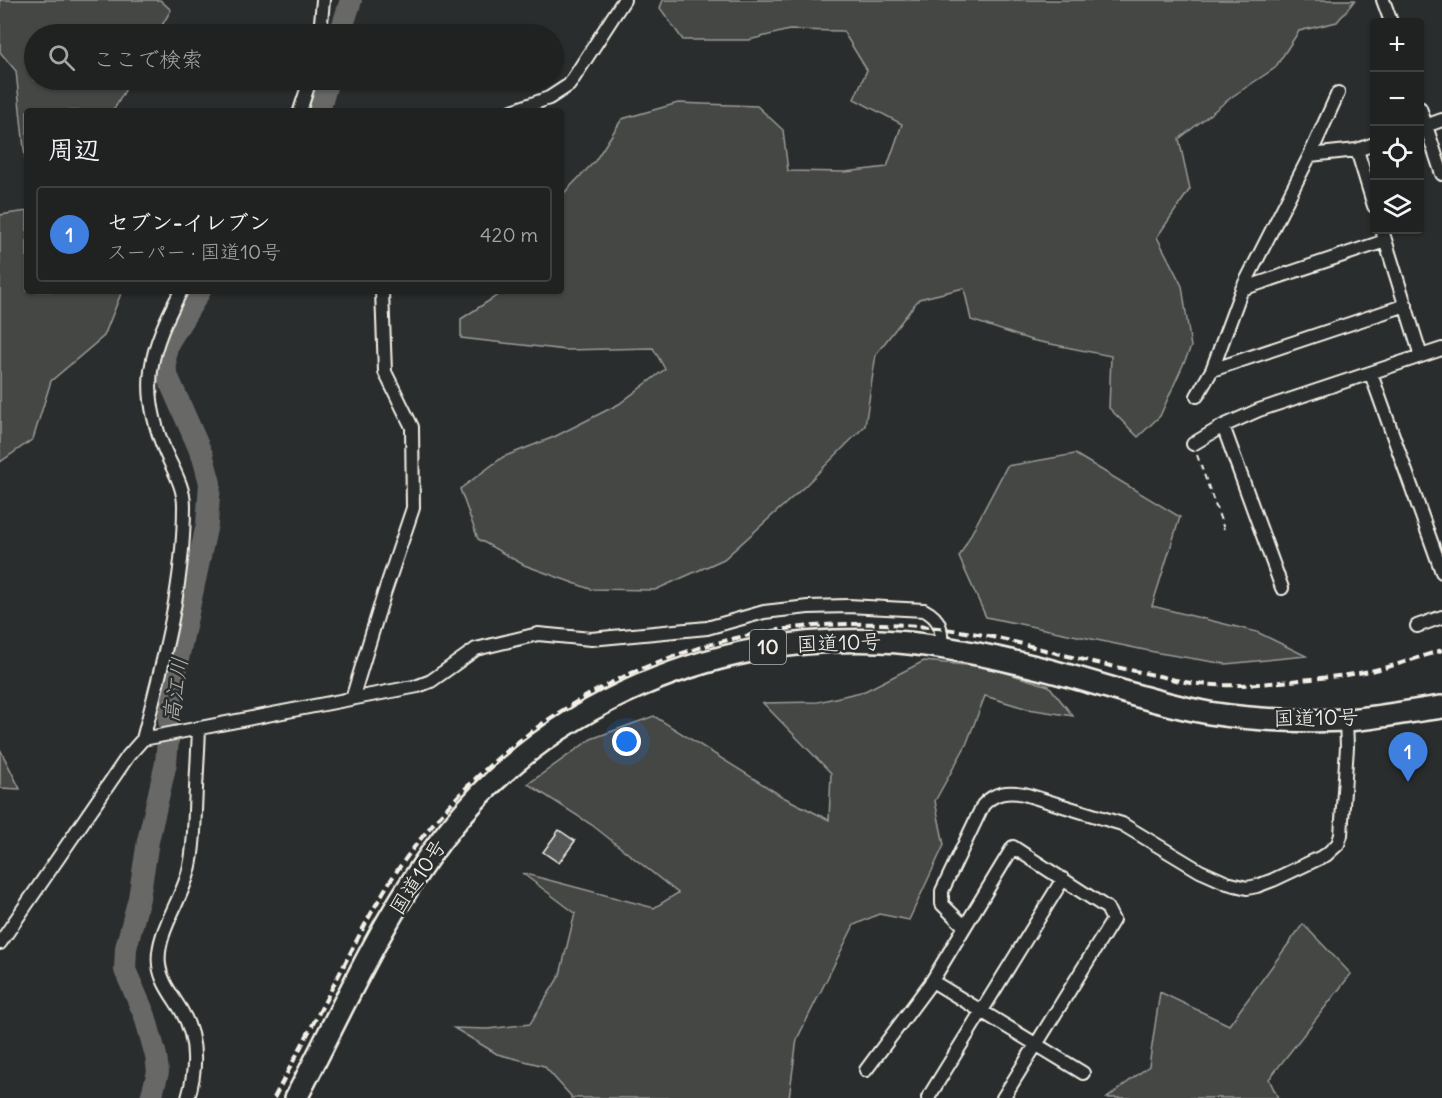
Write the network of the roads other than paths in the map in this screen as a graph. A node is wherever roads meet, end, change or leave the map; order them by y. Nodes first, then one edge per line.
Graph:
1 (323, 0) edge
2 (624, 0) edge
3 (1383, 0) edge
4 (1389, 18) edge
5 (321, 24) edge
6 (564, 88) edge
7 (307, 90) edge
8 (561, 90) edge
9 (1338, 93) dead end
10 (301, 108) edge
11 (521, 108) edge
12 (1442, 120) edge
13 (1424, 127) edge
14 (1424, 129) edge
15 (1370, 145) edge
16 (1357, 150) junction
17 (1310, 155) junction
18 (1442, 174) edge
19 (1370, 193) edge
20 (1384, 235) edge
21 (1242, 289) junction
22 (179, 294) edge
23 (382, 294) edge
24 (1406, 305) junction
25 (1442, 349) edge
26 (1421, 356) junction
27 (1212, 370) junction
28 (1371, 374) junction
29 (1197, 396) dead end
30 (1223, 426) junction
31 (1193, 444) road end
32 (1442, 572) edge
33 (1282, 588) dead end
34 (1442, 617) edge
35 (1417, 626) dead end
36 (941, 647) junction
37 (352, 699) junction
38 (1442, 707) edge
39 (1346, 720) junction
40 (199, 728) junction
41 (143, 739) junction
42 (1063, 879) junction
43 (964, 926) junction
44 (0, 943) edge
45 (932, 981) junction
46 (981, 1012) junction
47 (1036, 1045) junction
48 (866, 1070) dead end
49 (1083, 1073) dead end
50 (188, 1098) edge
51 (296, 1098) edge
52 (928, 1098) edge
53 (1003, 1098) edge

1 - 5 street
2 - 6 street
3 - 4 street
7 - 10 street
8 - 11 street
9 - 17 street
12 - 13 street
14 - 18 street
15 - 16 street
16 - 17 street
16 - 19 street
17 - 21 street
20 - 21 street
20 - 24 street
21 - 27 street
22 - 41 street
23 - 37 street
24 - 26 street
24 - 27 street
25 - 26 street
26 - 28 street
27 - 29 street
28 - 30 street
28 - 32 street
30 - 31 street
30 - 33 street
34 - 35 street
36 - 37 street
36 - 39 highway, 国道10号 / 10
36 - 51 highway, 国道10号 / 10
37 - 40 street
38 - 39 highway, 国道10号 / 10
39 - 43 street
40 - 41 street
40 - 50 street
41 - 44 street
42 - 43 street
42 - 46 street
42 - 47 street
43 - 45 street
45 - 46 street
45 - 48 street
46 - 47 street
46 - 52 street
47 - 49 street
47 - 53 street

